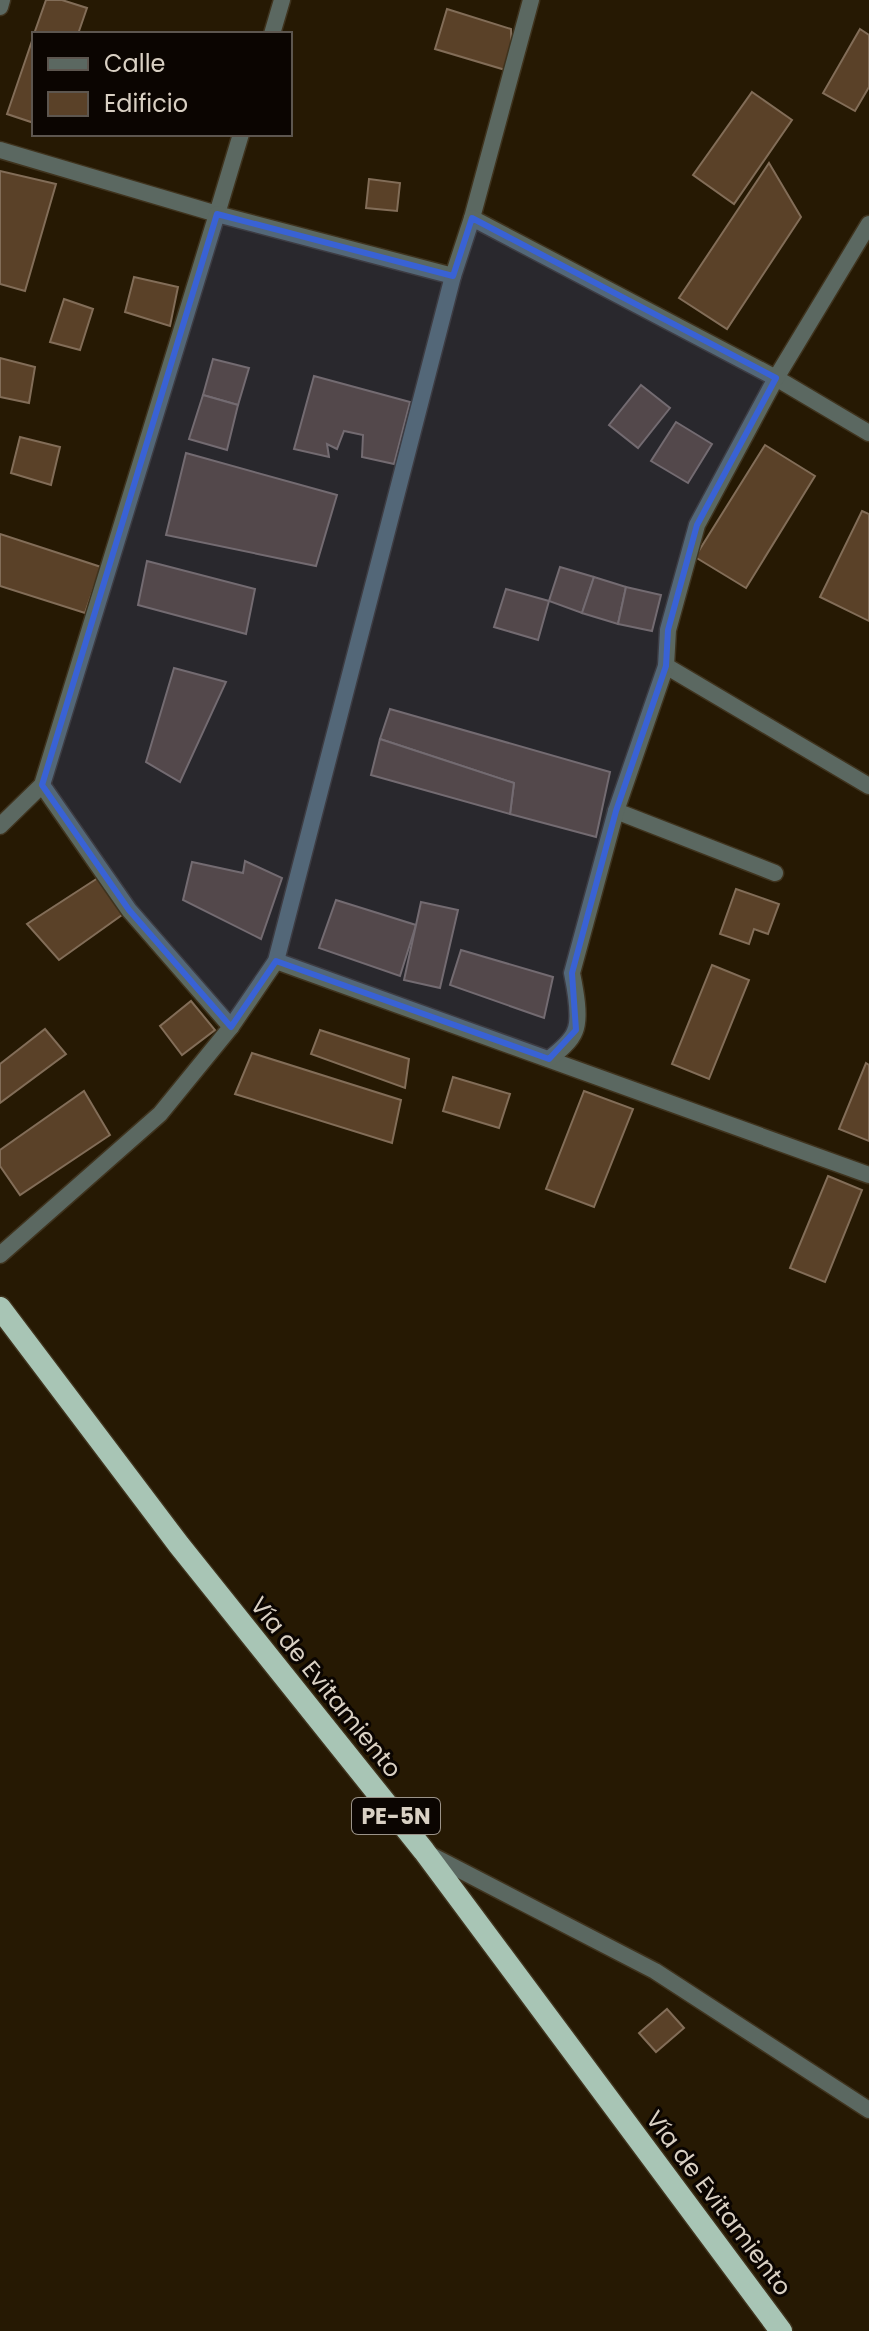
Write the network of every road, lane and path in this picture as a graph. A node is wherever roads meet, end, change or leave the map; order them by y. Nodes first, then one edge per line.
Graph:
1 (2, 0) edge
2 (282, 0) edge
3 (531, 0) edge
4 (0, 7) edge
5 (273, 32) edge
6 (240, 136) edge
7 (0, 150) edge
8 (217, 214) junction
9 (472, 218) junction
10 (869, 224) edge
11 (453, 276) junction
12 (776, 378) junction
13 (869, 433) edge
14 (666, 666) junction
15 (42, 785) junction
16 (869, 786) edge
17 (616, 811) junction
18 (0, 826) edge
19 (775, 873) dead end
20 (276, 961) junction
21 (231, 1027) junction
22 (549, 1059) junction
23 (869, 1175) edge
24 (0, 1255) edge
25 (0, 1308) edge
26 (424, 1851) junction
27 (869, 2110) edge
28 (781, 2331) edge

1 - 4 street
2 - 5 street
3 - 9 street
6 - 8 street
7 - 8 street
8 - 11 street
8 - 15 street
9 - 11 street
9 - 12 street
10 - 12 street
11 - 20 street
12 - 13 street
12 - 14 street
14 - 16 street
14 - 17 street
15 - 18 street
15 - 21 street
17 - 19 street
17 - 22 street
20 - 21 street
20 - 22 street
21 - 24 street
22 - 23 street
25 - 26 highway, Vía de Evitamiento / PE-5N
26 - 27 street
26 - 28 highway, Vía de Evitamiento / PE-5N

